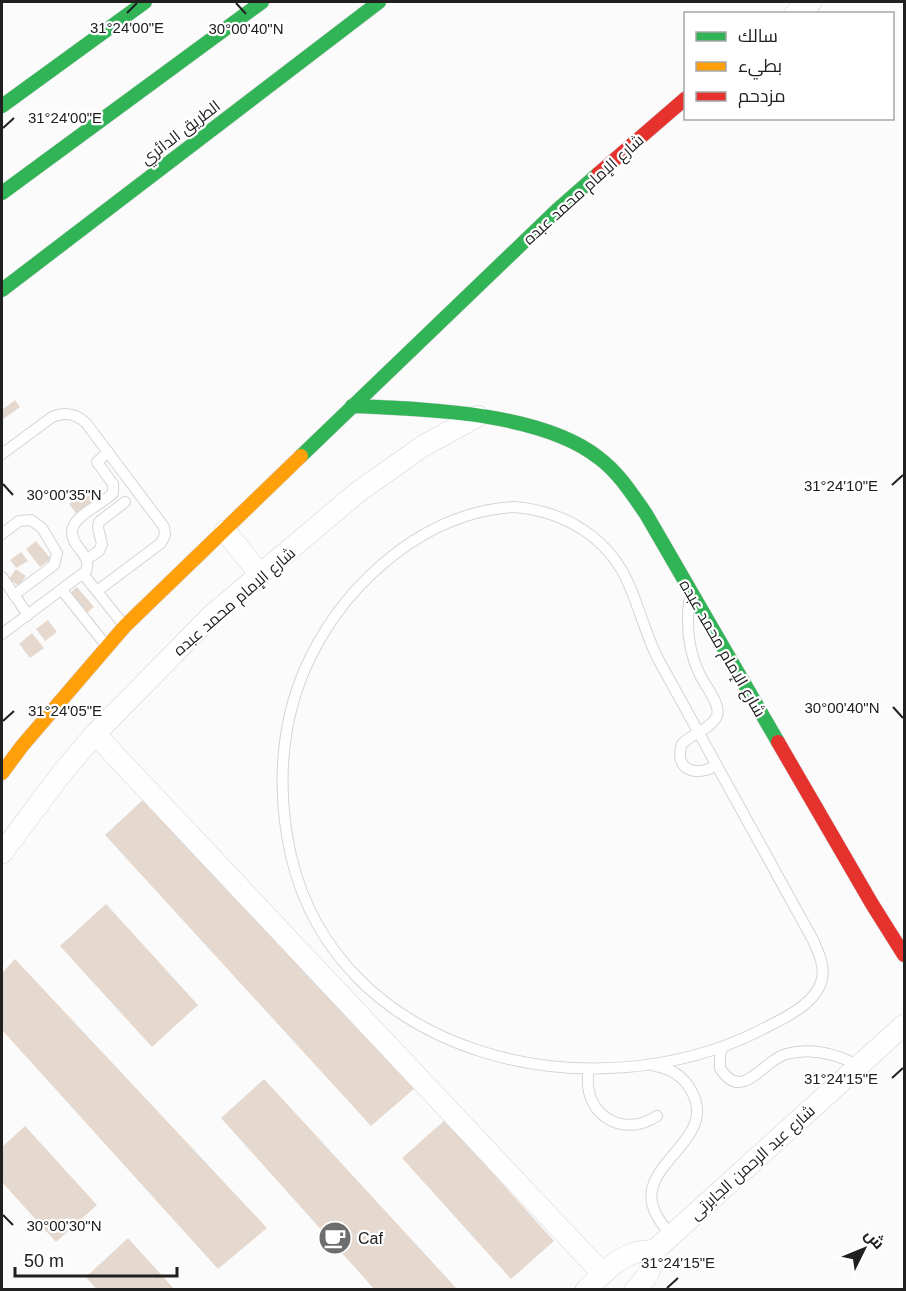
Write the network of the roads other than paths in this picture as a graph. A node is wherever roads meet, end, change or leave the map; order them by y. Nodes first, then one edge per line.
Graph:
1 (145, 2) edge
2 (262, 2) edge
3 (379, 2) edge
4 (811, 2) edge
5 (798, 12) edge
6 (684, 100) edge
7 (2, 106) edge
8 (2, 194) edge
9 (2, 290) edge
10 (352, 406) junction
11 (478, 416) junction
12 (108, 452) junction
13 (2, 454) edge
14 (125, 502) dead end
15 (225, 531) junction
16 (2, 534) edge
17 (87, 559) junction
18 (83, 574) junction
19 (260, 574) junction
20 (2, 577) edge
21 (690, 589) junction
22 (62, 590) junction
23 (97, 591) junction
24 (14, 595) junction
25 (28, 615) junction
26 (125, 626) junction
27 (2, 634) edge
28 (106, 647) junction
29 (698, 732) junction
30 (95, 734) junction
31 (716, 765) junction
32 (2, 773) edge
33 (2, 853) edge
34 (904, 955) edge
35 (904, 1025) edge
36 (723, 1047) junction
37 (652, 1065) junction
38 (859, 1066) junction
39 (589, 1069) junction
40 (657, 1116) dead end
41 (672, 1235) junction
42 (654, 1251) junction
43 (603, 1274) junction
44 (586, 1290) edge
45 (635, 1290) edge

1 - 7 main road
2 - 8 main road
3 - 9 main road, الطريق الدائري
4 - 5 street
6 - 10 main road, شارع الإمام محمد عبده
10 - 11 main road, شارع الإمام محمد عبده
10 - 15 main road, شارع الإمام محمد عبده
11 - 19 street, شارع الإمام محمد عبده
11 - 21 main road, شارع الإمام محمد عبده
12 - 13 lane
12 - 17 lane
12 - 23 lane
14 - 17 lane
15 - 19 street
15 - 26 main road, شارع الإمام محمد عبده
16 - 24 lane
17 - 18 lane
18 - 22 lane
18 - 23 lane
19 - 30 street, شارع الإمام محمد عبده
20 - 24 lane
21 - 29 lane
21 - 34 main road, شارع الإمام محمد عبده
22 - 25 lane
22 - 28 lane
23 - 26 lane
24 - 25 lane
25 - 27 lane
26 - 28 main road, شارع الإمام محمد عبده
28 - 32 main road, شارع الإمام محمد عبده
29 - 31 lane
29 - 31 lane
29 - 39 lane
30 - 33 street, شارع الإمام محمد عبده
30 - 43 street
31 - 36 lane
35 - 38 street, شارع عبد الرحمن الجابرتى
36 - 37 lane
36 - 38 lane
37 - 39 lane
37 - 41 lane
38 - 41 street, شارع عبد الرحمن الجابرتى
39 - 40 lane
41 - 42 street, شارع عبد الرحمن الجابرتى
42 - 43 street
42 - 45 street
43 - 44 street

